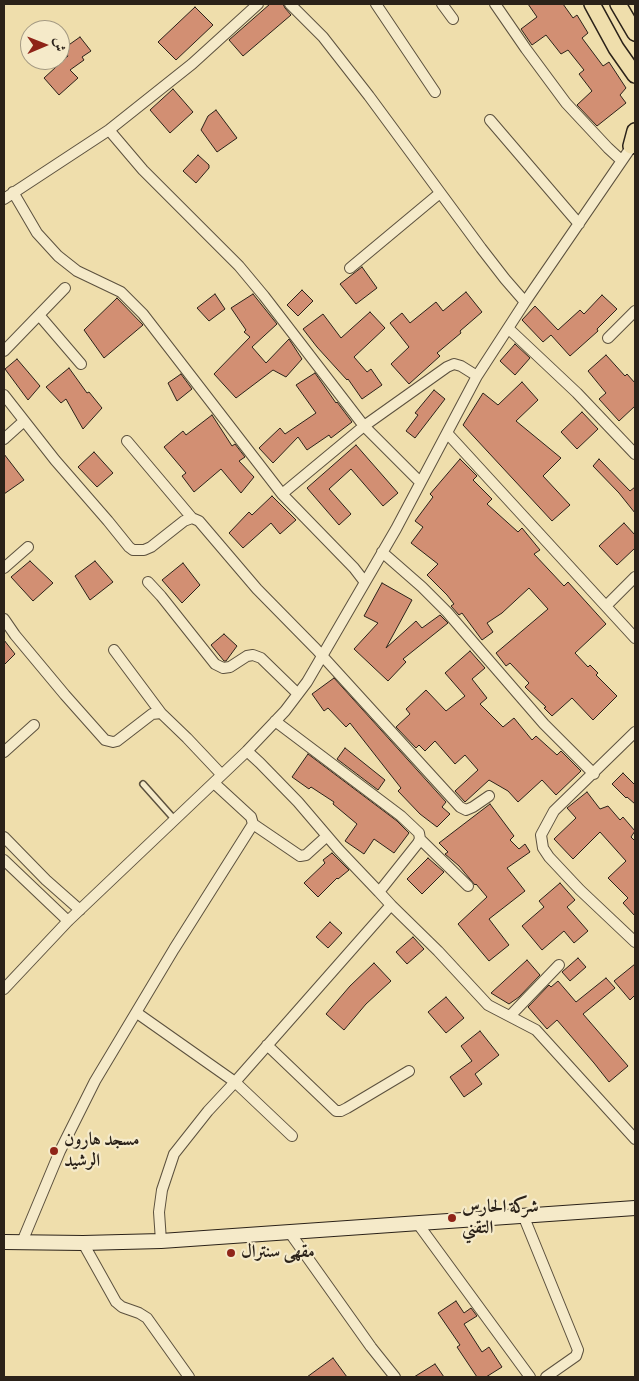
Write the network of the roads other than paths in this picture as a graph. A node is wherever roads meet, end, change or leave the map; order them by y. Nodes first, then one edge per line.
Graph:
1 (258, 4) edge
2 (290, 4) edge
3 (376, 4) edge
4 (442, 4) edge
5 (495, 4) edge
6 (592, 4) edge
7 (618, 4) edge
8 (453, 20) dead end
9 (635, 33) edge
10 (635, 75) edge
11 (435, 92) dead end
12 (490, 120) dead end
13 (109, 130) junction
14 (635, 131) edge
15 (632, 151) edge
16 (13, 192) junction
17 (440, 193) junction
18 (4, 199) edge
19 (579, 224) junction
20 (350, 268) dead end
21 (65, 288) dead end
22 (525, 302) junction
23 (635, 311) edge
24 (39, 315) junction
25 (509, 329) junction
26 (608, 338) dead end
27 (4, 351) edge
28 (82, 364) dead end
29 (477, 376) junction
30 (4, 395) edge
31 (24, 421) junction
32 (364, 426) junction
33 (447, 433) junction
34 (4, 439) edge
35 (127, 440) dead end
36 (635, 454) edge
37 (420, 482) junction
38 (282, 494) junction
39 (192, 518) junction
40 (28, 547) dead end
41 (382, 552) junction
42 (4, 568) edge
43 (635, 577) edge
44 (364, 581) junction
45 (148, 582) dead end
46 (606, 606) junction
47 (4, 619) edge
48 (635, 638) edge
49 (114, 650) dead end
50 (323, 657) junction
51 (298, 694) junction
52 (161, 713) junction
53 (275, 721) junction
54 (34, 725) dead end
55 (635, 732) edge
56 (246, 751) junction
57 (4, 752) edge
58 (222, 774) junction
59 (594, 774) junction
60 (214, 783) junction
61 (143, 784) dead end
62 (489, 796) dead end
63 (175, 820) junction
64 (254, 824) junction
65 (327, 836) junction
66 (4, 837) edge
67 (420, 839) junction
68 (4, 860) edge
69 (468, 886) dead end
70 (379, 892) junction
71 (391, 905) junction
72 (80, 910) junction
73 (68, 921) junction
74 (635, 942) edge
75 (558, 965) dead end
76 (4, 989) edge
77 (137, 1013) junction
78 (510, 1016) junction
79 (267, 1045) junction
80 (409, 1071) dead end
81 (235, 1082) junction
82 (292, 1136) dead end
83 (635, 1139) edge
84 (635, 1208) edge
85 (523, 1216) junction
86 (418, 1224) junction
87 (290, 1233) junction
88 (161, 1241) junction
89 (4, 1242) edge
90 (22, 1242) junction
91 (83, 1243) junction
92 (189, 1377) edge
93 (395, 1377) edge
94 (530, 1377) edge
95 (546, 1377) edge

1 - 13 street
2 - 17 street
3 - 11 street
4 - 8 street
5 - 15 street
6 - 10 main road
7 - 9 main road
12 - 19 street
13 - 16 street
13 - 32 street
14 - 15 main road
15 - 19 street
16 - 18 street
16 - 38 street
17 - 20 street
17 - 22 street
19 - 22 street
21 - 24 street
22 - 25 street
23 - 26 street
24 - 27 street
24 - 28 street
25 - 29 street
25 - 36 street
29 - 32 street
29 - 33 street
30 - 31 street
31 - 34 street
31 - 39 street
32 - 37 street
32 - 38 street
33 - 37 street
33 - 46 street
35 - 39 street
37 - 41 street
38 - 44 street
39 - 50 street
40 - 42 street
41 - 44 street
41 - 59 street
43 - 46 street
44 - 50 street
45 - 51 street
46 - 48 street
47 - 52 street
49 - 52 street
50 - 51 street
50 - 62 street
51 - 53 street
52 - 58 street
53 - 56 street
53 - 67 street
54 - 57 street
55 - 59 street
56 - 58 street
56 - 65 street
58 - 60 street
59 - 74 street
60 - 63 street
60 - 64 street
61 - 63 lane
63 - 72 street
64 - 65 street
64 - 77 street
65 - 70 street
66 - 72 street
67 - 69 street
67 - 70 street
68 - 73 street
70 - 71 street
71 - 78 street
71 - 79 street
72 - 73 street
73 - 76 street
75 - 78 street
77 - 81 street
77 - 90 street
78 - 83 street
79 - 80 street
79 - 81 street
81 - 82 street
81 - 88 street
84 - 85 main road
85 - 86 main road
85 - 95 street
86 - 87 main road
86 - 94 street
87 - 88 main road
87 - 93 street
88 - 91 main road
89 - 90 main road
90 - 91 main road
91 - 92 street

